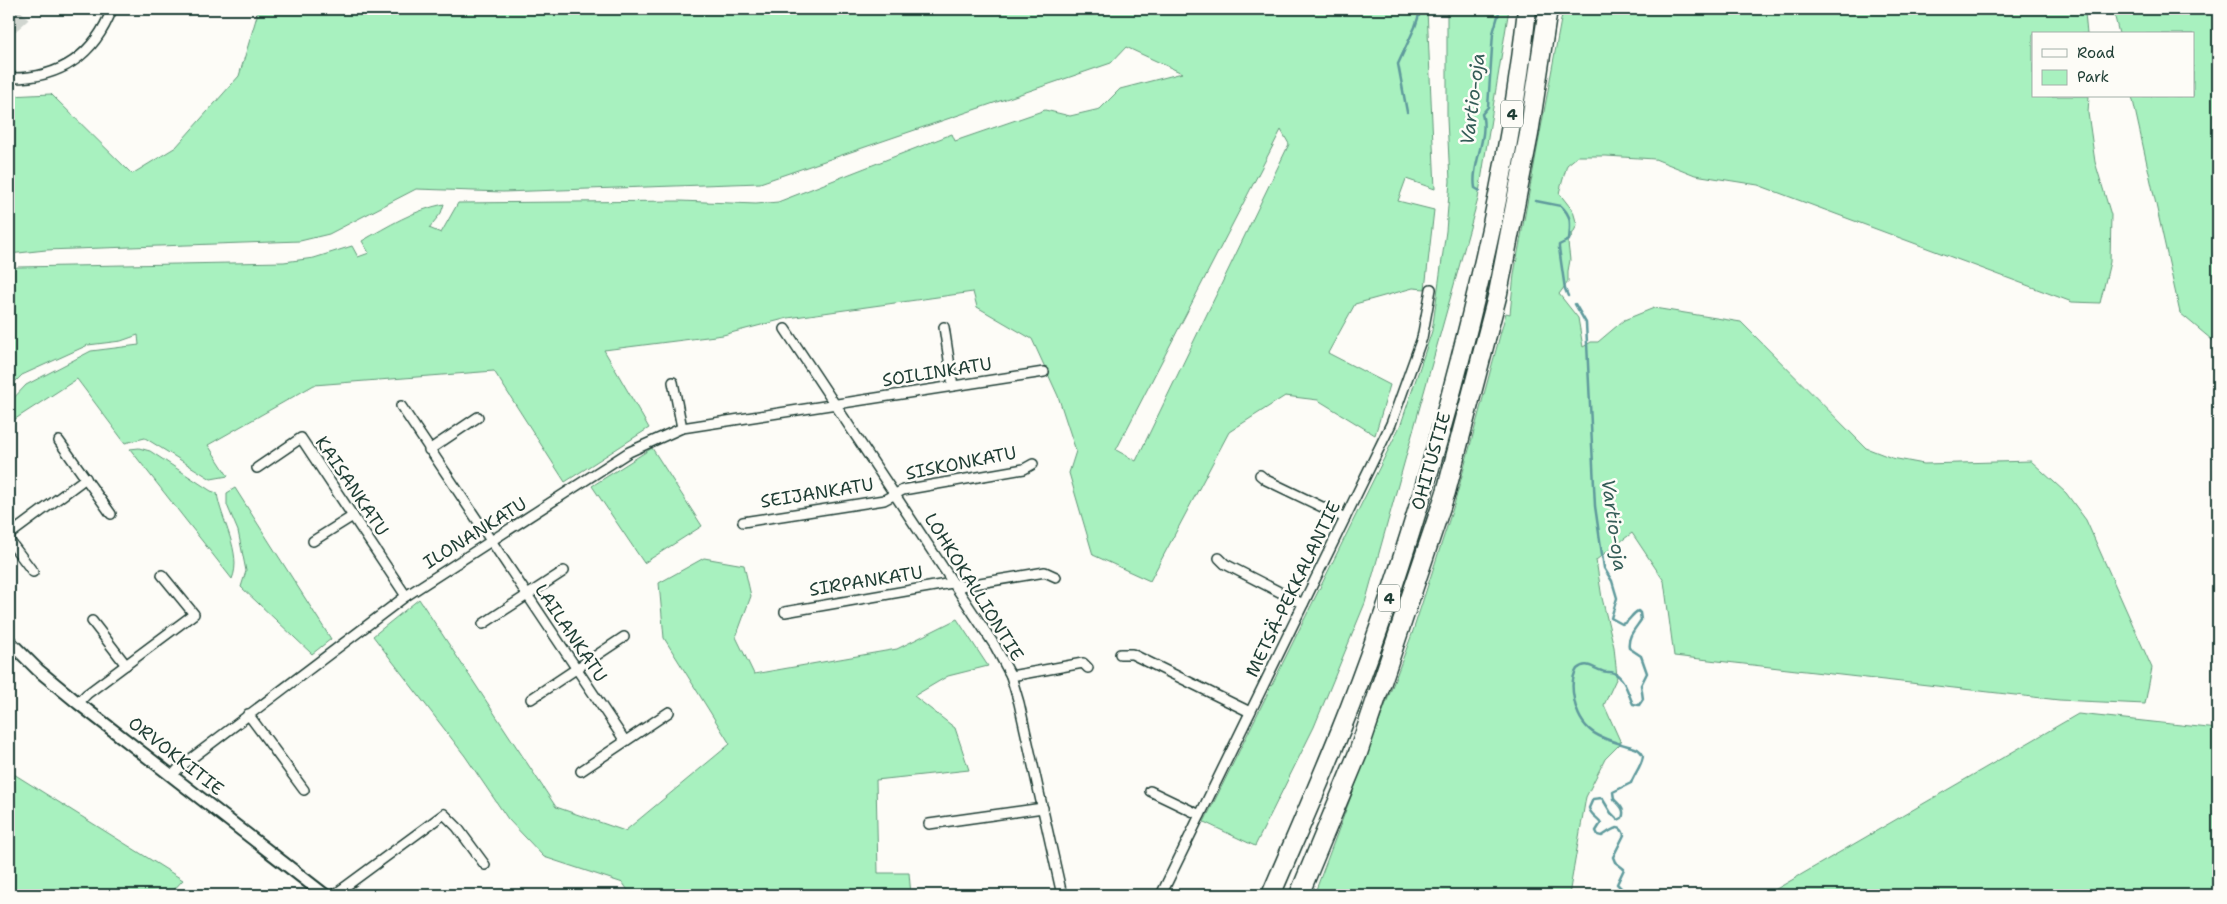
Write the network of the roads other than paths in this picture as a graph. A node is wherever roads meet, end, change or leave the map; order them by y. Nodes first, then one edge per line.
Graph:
1 (112, 9) edge
2 (1527, 9) edge
3 (1548, 9) edge
4 (9, 78) edge
5 (1431, 289) dead end
6 (944, 327) dead end
7 (785, 329) dead end
8 (1044, 372) dead end
9 (673, 382) dead end
10 (953, 386) junction
11 (835, 405) junction
12 (401, 406) dead end
13 (478, 417) dead end
14 (682, 428) junction
15 (59, 441) dead end
16 (429, 450) junction
17 (1033, 464) dead end
18 (257, 468) dead end
19 (1260, 475) dead end
20 (86, 478) junction
21 (895, 494) junction
22 (111, 514) dead end
23 (353, 516) junction
24 (1346, 518) junction
25 (743, 522) dead end
26 (9, 535) edge
27 (9, 540) edge
28 (313, 541) dead end
29 (491, 542) junction
30 (1219, 558) dead end
31 (564, 571) dead end
32 (33, 572) dead end
33 (162, 575) dead end
34 (1056, 576) dead end
35 (952, 583) junction
36 (527, 595) junction
37 (406, 596) junction
38 (1303, 604) junction
39 (785, 612) dead end
40 (92, 621) dead end
41 (483, 624) dead end
42 (624, 637) dead end
43 (9, 641) edge
44 (1120, 654) dead end
45 (126, 665) junction
46 (1088, 668) dead end
47 (576, 669) junction
48 (1011, 676) junction
49 (531, 699) dead end
50 (78, 703) junction
51 (669, 712) dead end
52 (1250, 712) junction
53 (248, 714) junction
54 (625, 741) junction
55 (581, 771) dead end
56 (173, 775) junction
57 (304, 790) dead end
58 (1150, 791) dead end
59 (1043, 808) junction
60 (1200, 815) junction
61 (929, 824) dead end
62 (485, 865) dead end
63 (325, 895) edge
64 (334, 895) edge
65 (1062, 895) edge
66 (1162, 895) edge
67 (1271, 895) edge
68 (1299, 895) edge

1 - 4 street
2 - 67 highway, OHITUSTIE / 4
3 - 68 highway, OHITUSTIE / 4
5 - 24 street, METSÄ-PEKKALANTIE
6 - 10 street
7 - 11 street, LOHKOKALLIONTIE
8 - 10 street, SOILINKATU
9 - 14 street
10 - 11 street, SOILINKATU
11 - 14 street, ILONANKATU
11 - 21 street, LOHKOKALLIONTIE
12 - 16 street, LAILANKATU
13 - 16 street
14 - 29 street, ILONANKATU
15 - 20 street
16 - 29 street, LAILANKATU
17 - 21 street, SISKONKATU
18 - 23 street, KAISANKATU
19 - 24 street
20 - 22 street
20 - 26 street
21 - 25 street, SEIJANKATU
21 - 35 street, LOHKOKALLIONTIE
23 - 28 street
23 - 37 street, KAISANKATU
24 - 38 street, METSÄ-PEKKALANTIE
27 - 32 street
29 - 36 street, LAILANKATU
29 - 37 street, ILONANKATU
30 - 38 street
31 - 36 street
33 - 45 street
34 - 35 street, SIRPANKATU
35 - 39 street, SIRPANKATU
35 - 48 street, LOHKOKALLIONTIE
36 - 41 street
36 - 47 street, LAILANKATU
37 - 53 street, ILONANKATU
38 - 52 street, METSÄ-PEKKALANTIE
40 - 45 street
42 - 47 street
43 - 50 street, ORVOKKITIE
44 - 52 street
45 - 50 street
46 - 48 street
47 - 49 street
47 - 54 street, LAILANKATU
48 - 59 street, LOHKOKALLIONTIE
50 - 56 street, ORVOKKITIE
51 - 54 street
52 - 60 street, METSÄ-PEKKALANTIE
53 - 56 street, ILONANKATU
53 - 57 street
54 - 55 street
56 - 63 street, ORVOKKITIE
58 - 60 street
59 - 61 street
59 - 65 street, LOHKOKALLIONTIE
60 - 66 street, METSÄ-PEKKALANTIE
62 - 64 street

